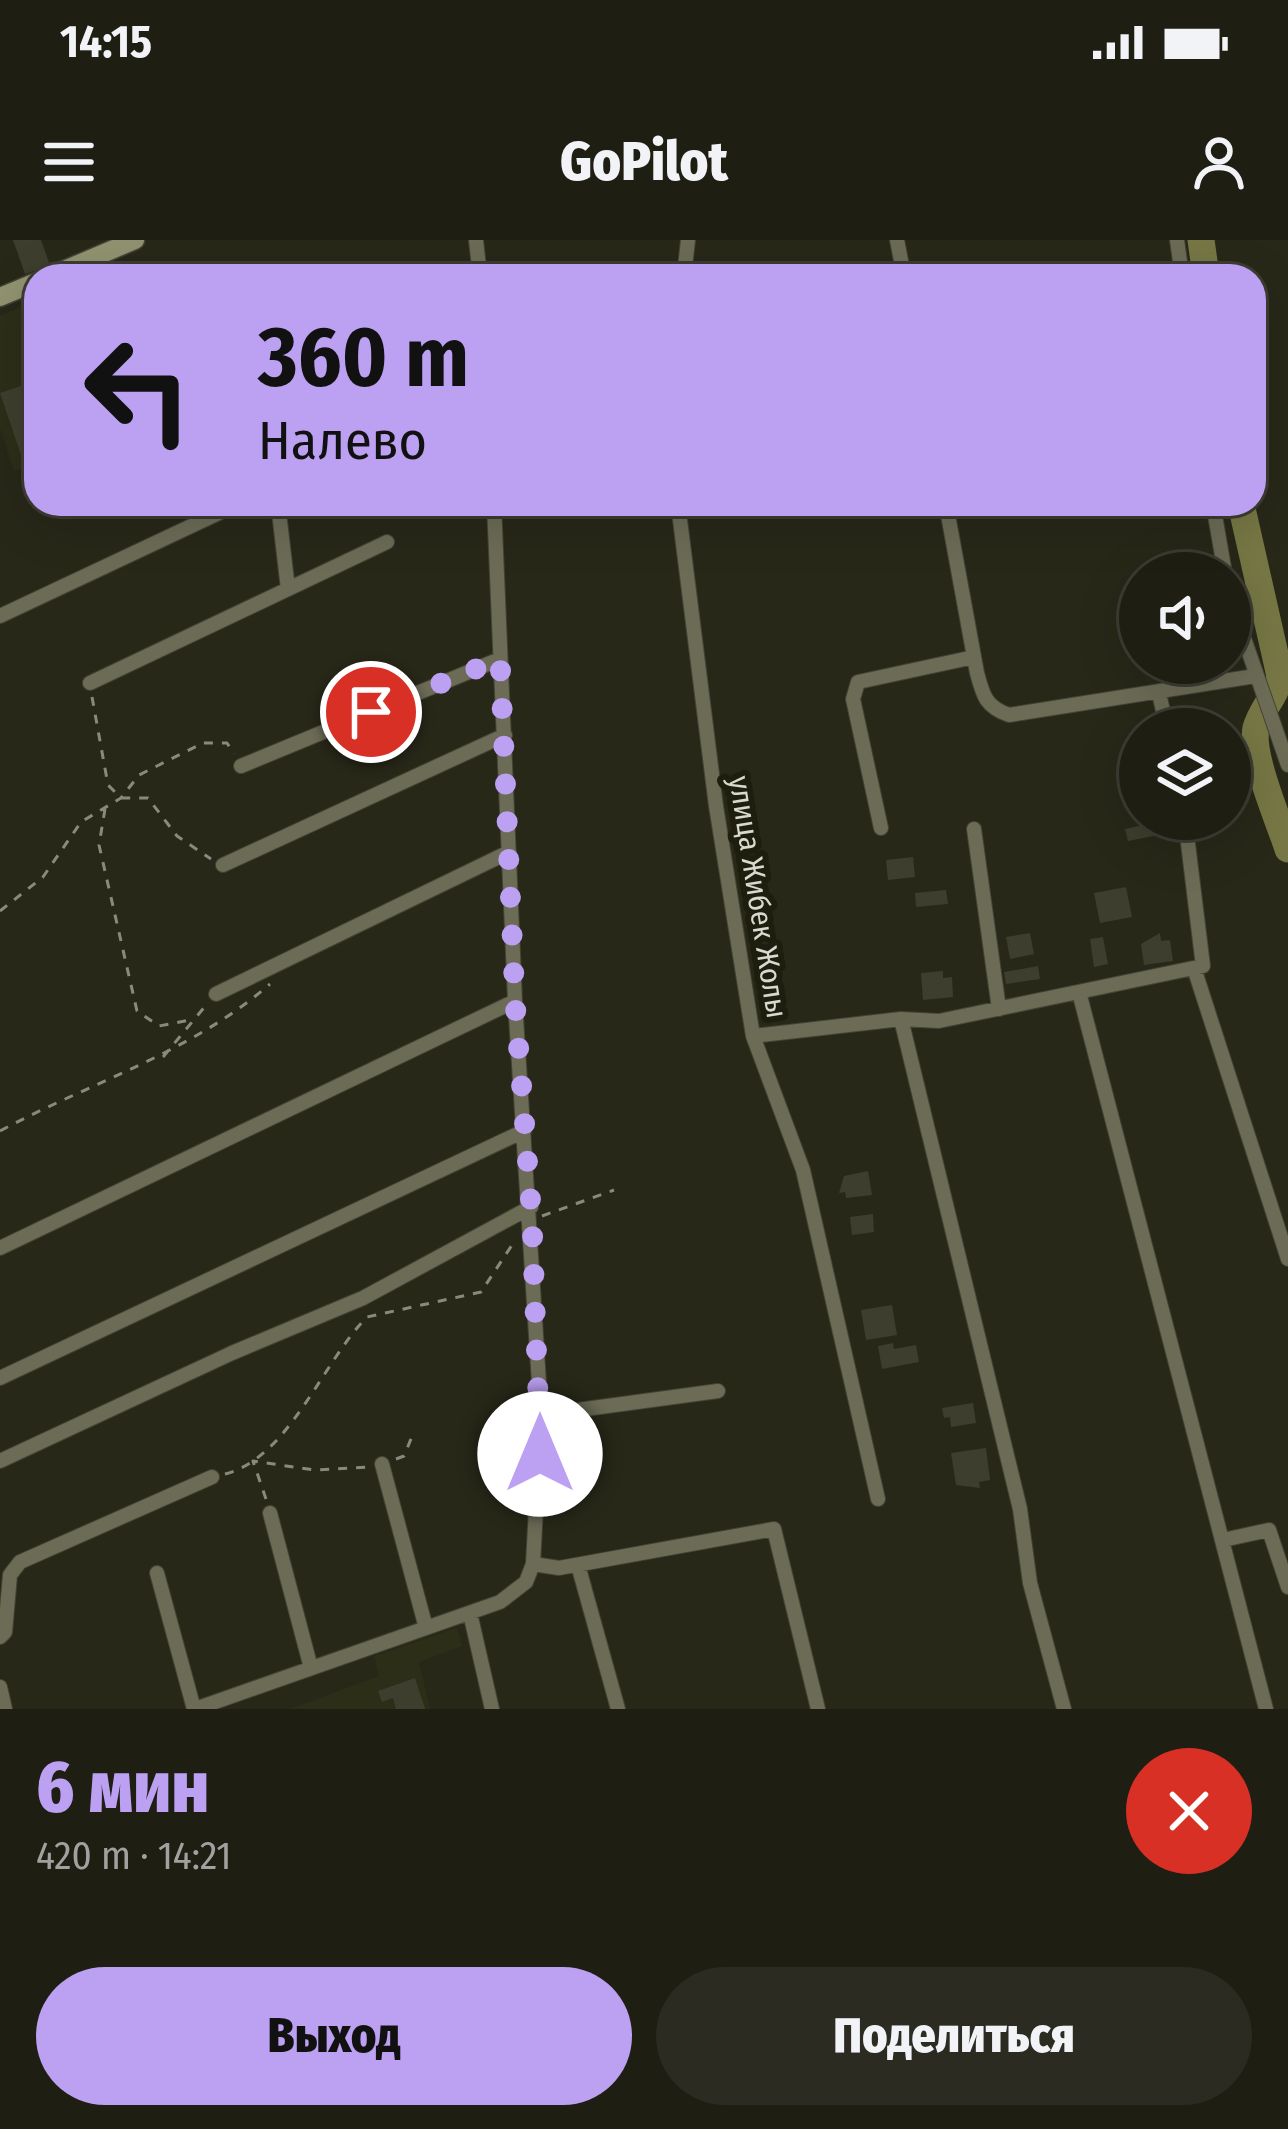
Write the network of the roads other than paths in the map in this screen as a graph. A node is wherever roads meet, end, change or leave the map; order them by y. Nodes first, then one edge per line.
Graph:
1 (135, 240) edge
2 (98, 256) junction
3 (79, 264) edge
4 (100, 264) edge
5 (212, 516) edge
6 (280, 516) edge
7 (494, 516) edge
8 (680, 516) edge
9 (948, 516) edge
10 (1215, 516) edge
11 (387, 542) dead end
12 (1221, 552) edge
13 (289, 589) junction
14 (0, 616) edge
15 (974, 657) junction
16 (500, 659) junction
17 (1251, 664) edge
18 (1255, 676) junction
19 (90, 682) road end
20 (1159, 693) junction
21 (1162, 708) edge
22 (505, 735) junction
23 (1286, 755) edge
24 (242, 766) road end
25 (881, 827) dead end
26 (974, 830) dead end
27 (1188, 840) edge
28 (509, 852) junction
29 (223, 865) road end
30 (1194, 968) junction
31 (1079, 992) junction
32 (216, 994) road end
33 (515, 1001) junction
34 (999, 1009) junction
35 (901, 1019) junction
36 (753, 1036) junction
37 (524, 1131) junction
38 (532, 1213) junction
39 (0, 1247) edge
40 (1288, 1259) edge
41 (0, 1378) edge
42 (718, 1390) dead end
43 (541, 1415) junction
44 (0, 1461) edge
45 (382, 1463) road end
46 (212, 1477) road end
47 (878, 1499) dead end
48 (270, 1513) road end
49 (1223, 1540) junction
50 (533, 1564) junction
51 (578, 1564) junction
52 (157, 1573) dead end
53 (1288, 1587) edge
54 (470, 1613) junction
55 (426, 1628) junction
56 (0, 1637) edge
57 (311, 1668) junction
58 (0, 1687) edge
59 (5, 1709) edge
60 (194, 1709) edge
61 (492, 1709) edge
62 (618, 1709) edge
63 (818, 1709) edge
64 (1064, 1709) edge
65 (1265, 1709) edge

1 - 2 main road
2 - 3 main road
2 - 4 lane
5 - 14 street
6 - 13 street
7 - 16 street
8 - 36 street, улица Жибек Жолы
9 - 15 street
10 - 12 street
11 - 13 street
13 - 19 street
15 - 20 street
15 - 25 street
16 - 22 street
16 - 24 street
17 - 18 street
18 - 20 street
18 - 23 street
20 - 21 street
22 - 28 street
22 - 29 street
26 - 34 street
27 - 30 street
28 - 32 street
28 - 33 street
30 - 31 street
30 - 40 street
31 - 34 street
31 - 49 street
33 - 37 street
33 - 39 street
34 - 35 street
35 - 36 street
35 - 64 street
36 - 47 street, улица Жибек Жолы
37 - 38 street
37 - 41 street
38 - 43 street
38 - 44 street
42 - 43 street
43 - 50 street
45 - 55 street
46 - 56 street
48 - 57 street
49 - 53 street
49 - 65 street
50 - 51 street
50 - 54 street
51 - 62 street
51 - 63 street
52 - 60 street
54 - 55 street
54 - 61 street
55 - 57 street
57 - 60 street
58 - 59 street

